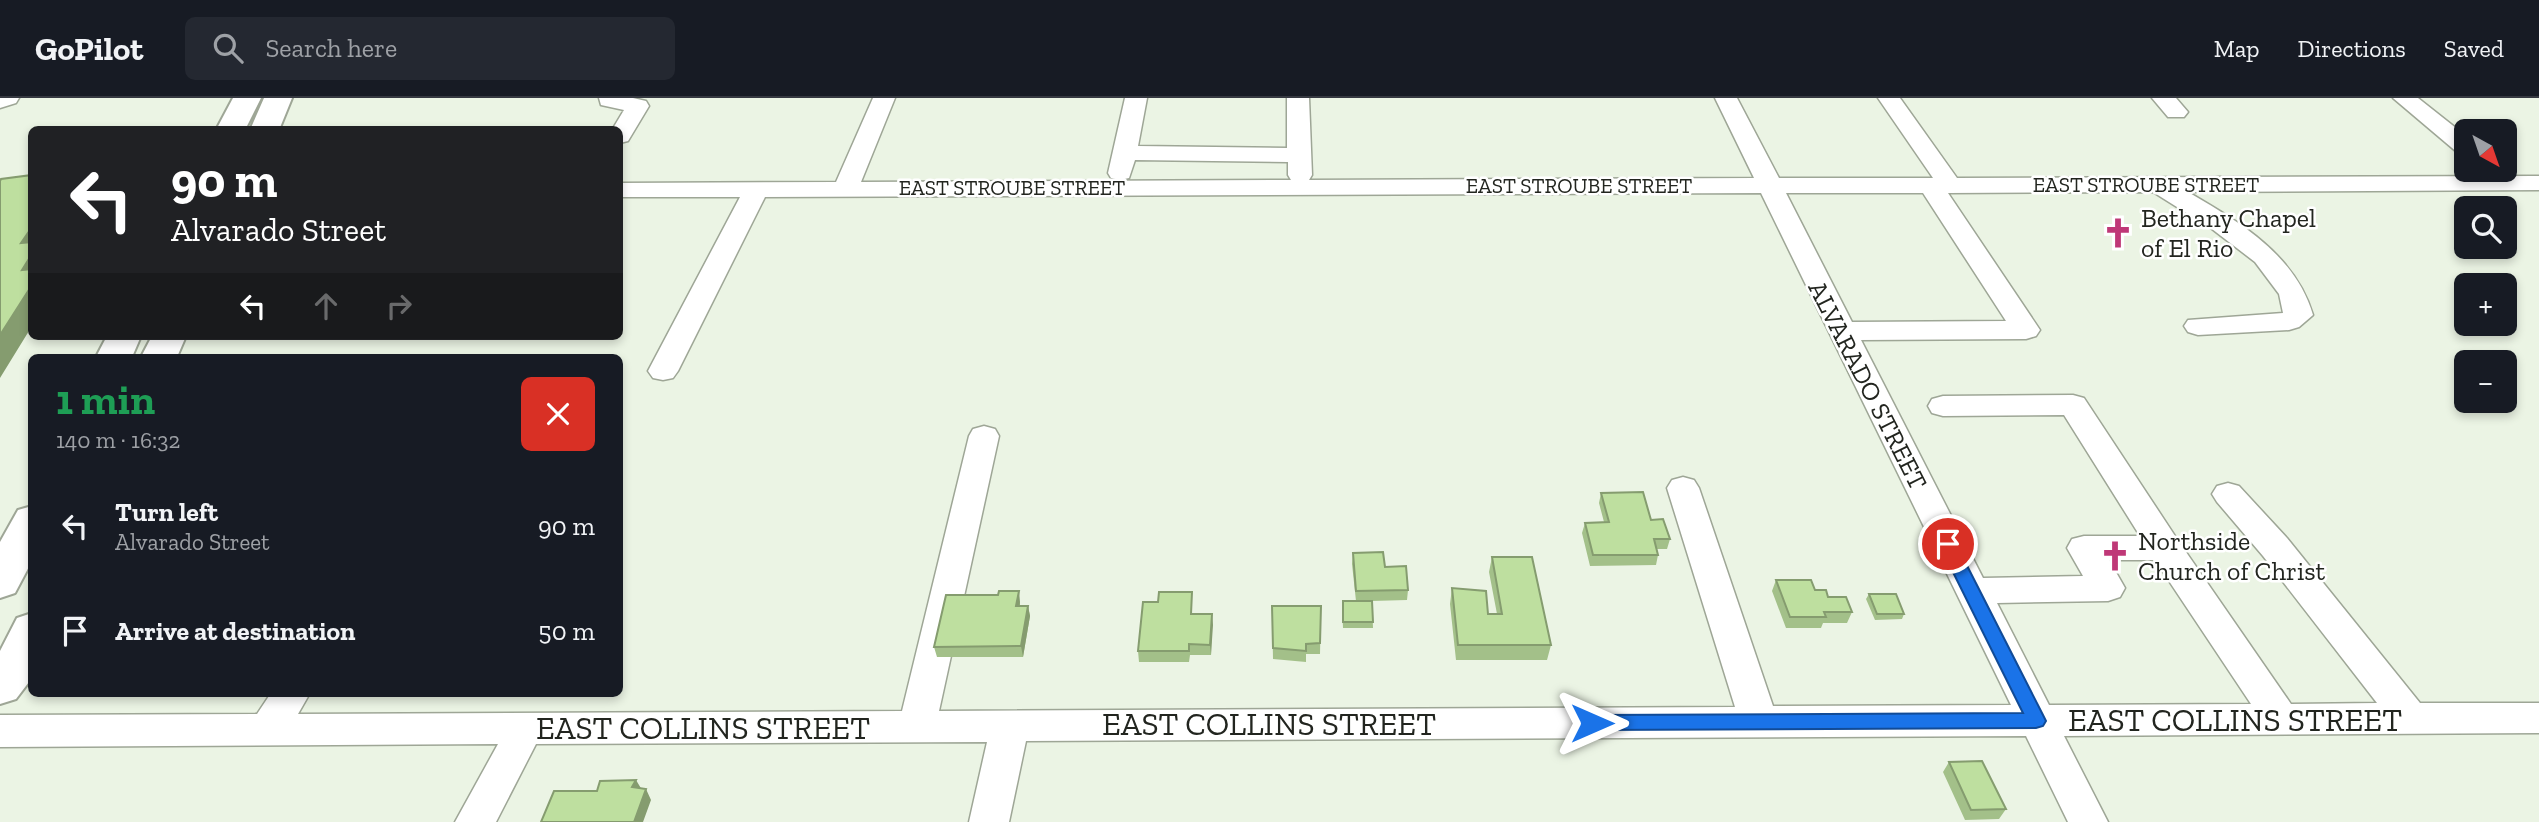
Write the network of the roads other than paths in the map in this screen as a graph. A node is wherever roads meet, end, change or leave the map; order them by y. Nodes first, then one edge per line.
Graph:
1 (8, 98) edge
2 (247, 98) edge
3 (278, 98) edge
4 (884, 98) edge
5 (1136, 98) edge
6 (1298, 98) edge
7 (1726, 98) edge
8 (1889, 98) edge
9 (2404, 98) edge
10 (609, 100) dead end
11 (0, 101) edge
12 (232, 126) edge
13 (266, 126) edge
14 (623, 131) edge
15 (2454, 138) edge
16 (1126, 153) junction
17 (1299, 155) junction
18 (2454, 178) edge
19 (2517, 180) edge
20 (2506, 182) edge
21 (2539, 183) edge
22 (2159, 184) junction
23 (1940, 185) junction
24 (1769, 186) junction
25 (1300, 187) junction
26 (1116, 188) junction
27 (757, 189) junction
28 (845, 189) junction
29 (623, 190) edge
30 (2539, 208) edge
31 (2198, 326) dead end
32 (1841, 331) junction
33 (663, 371) dead end
34 (1943, 406) dead end
35 (971, 441) dead end
36 (1683, 488) dead end
37 (2228, 494) dead end
38 (28, 528) edge
39 (2165, 548) junction
40 (0, 582) edge
41 (1972, 591) junction
42 (28, 638) edge
43 (0, 686) edge
44 (288, 697) edge
45 (2539, 718) edge
46 (2281, 719) junction
47 (2411, 719) junction
48 (2036, 721) junction
49 (1759, 722) junction
50 (908, 726) junction
51 (1010, 726) junction
52 (268, 729) junction
53 (524, 729) junction
54 (0, 731) edge
55 (475, 822) edge
56 (989, 822) edge
57 (2088, 822) edge

1 - 11 street
2 - 12 main road
3 - 13 main road
4 - 28 street
5 - 16 street
6 - 17 street
7 - 24 street, ALVARADO STREET
8 - 23 street
9 - 15 street
10 - 14 street
16 - 17 street
16 - 26 street
17 - 25 street
18 - 22 street, EAST STROUBE STREET
19 - 21 street, EAST STROUBE STREET
20 - 30 street
22 - 23 street, EAST STROUBE STREET
22 - 31 street
23 - 24 street, EAST STROUBE STREET
23 - 32 street
24 - 25 street, EAST STROUBE STREET
24 - 32 street, ALVARADO STREET
25 - 26 street, EAST STROUBE STREET
26 - 28 street, EAST STROUBE STREET
27 - 28 street, EAST STROUBE STREET
27 - 29 street, EAST STROUBE STREET
27 - 33 street
32 - 41 street, ALVARADO STREET
34 - 39 street
35 - 50 street
36 - 49 street
37 - 47 street
38 - 40 main road
39 - 41 street
39 - 46 street
41 - 48 street, ALVARADO STREET
42 - 43 main road
44 - 52 street
45 - 47 street, EAST COLLINS STREET
46 - 47 street, EAST COLLINS STREET
46 - 48 street, EAST COLLINS STREET
48 - 49 street, EAST COLLINS STREET
48 - 57 street, ALVARADO STREET
49 - 51 street, EAST COLLINS STREET
50 - 51 street, EAST COLLINS STREET
50 - 53 street, EAST COLLINS STREET
51 - 56 street
52 - 53 street, EAST COLLINS STREET
52 - 54 street, EAST COLLINS STREET
53 - 55 street

